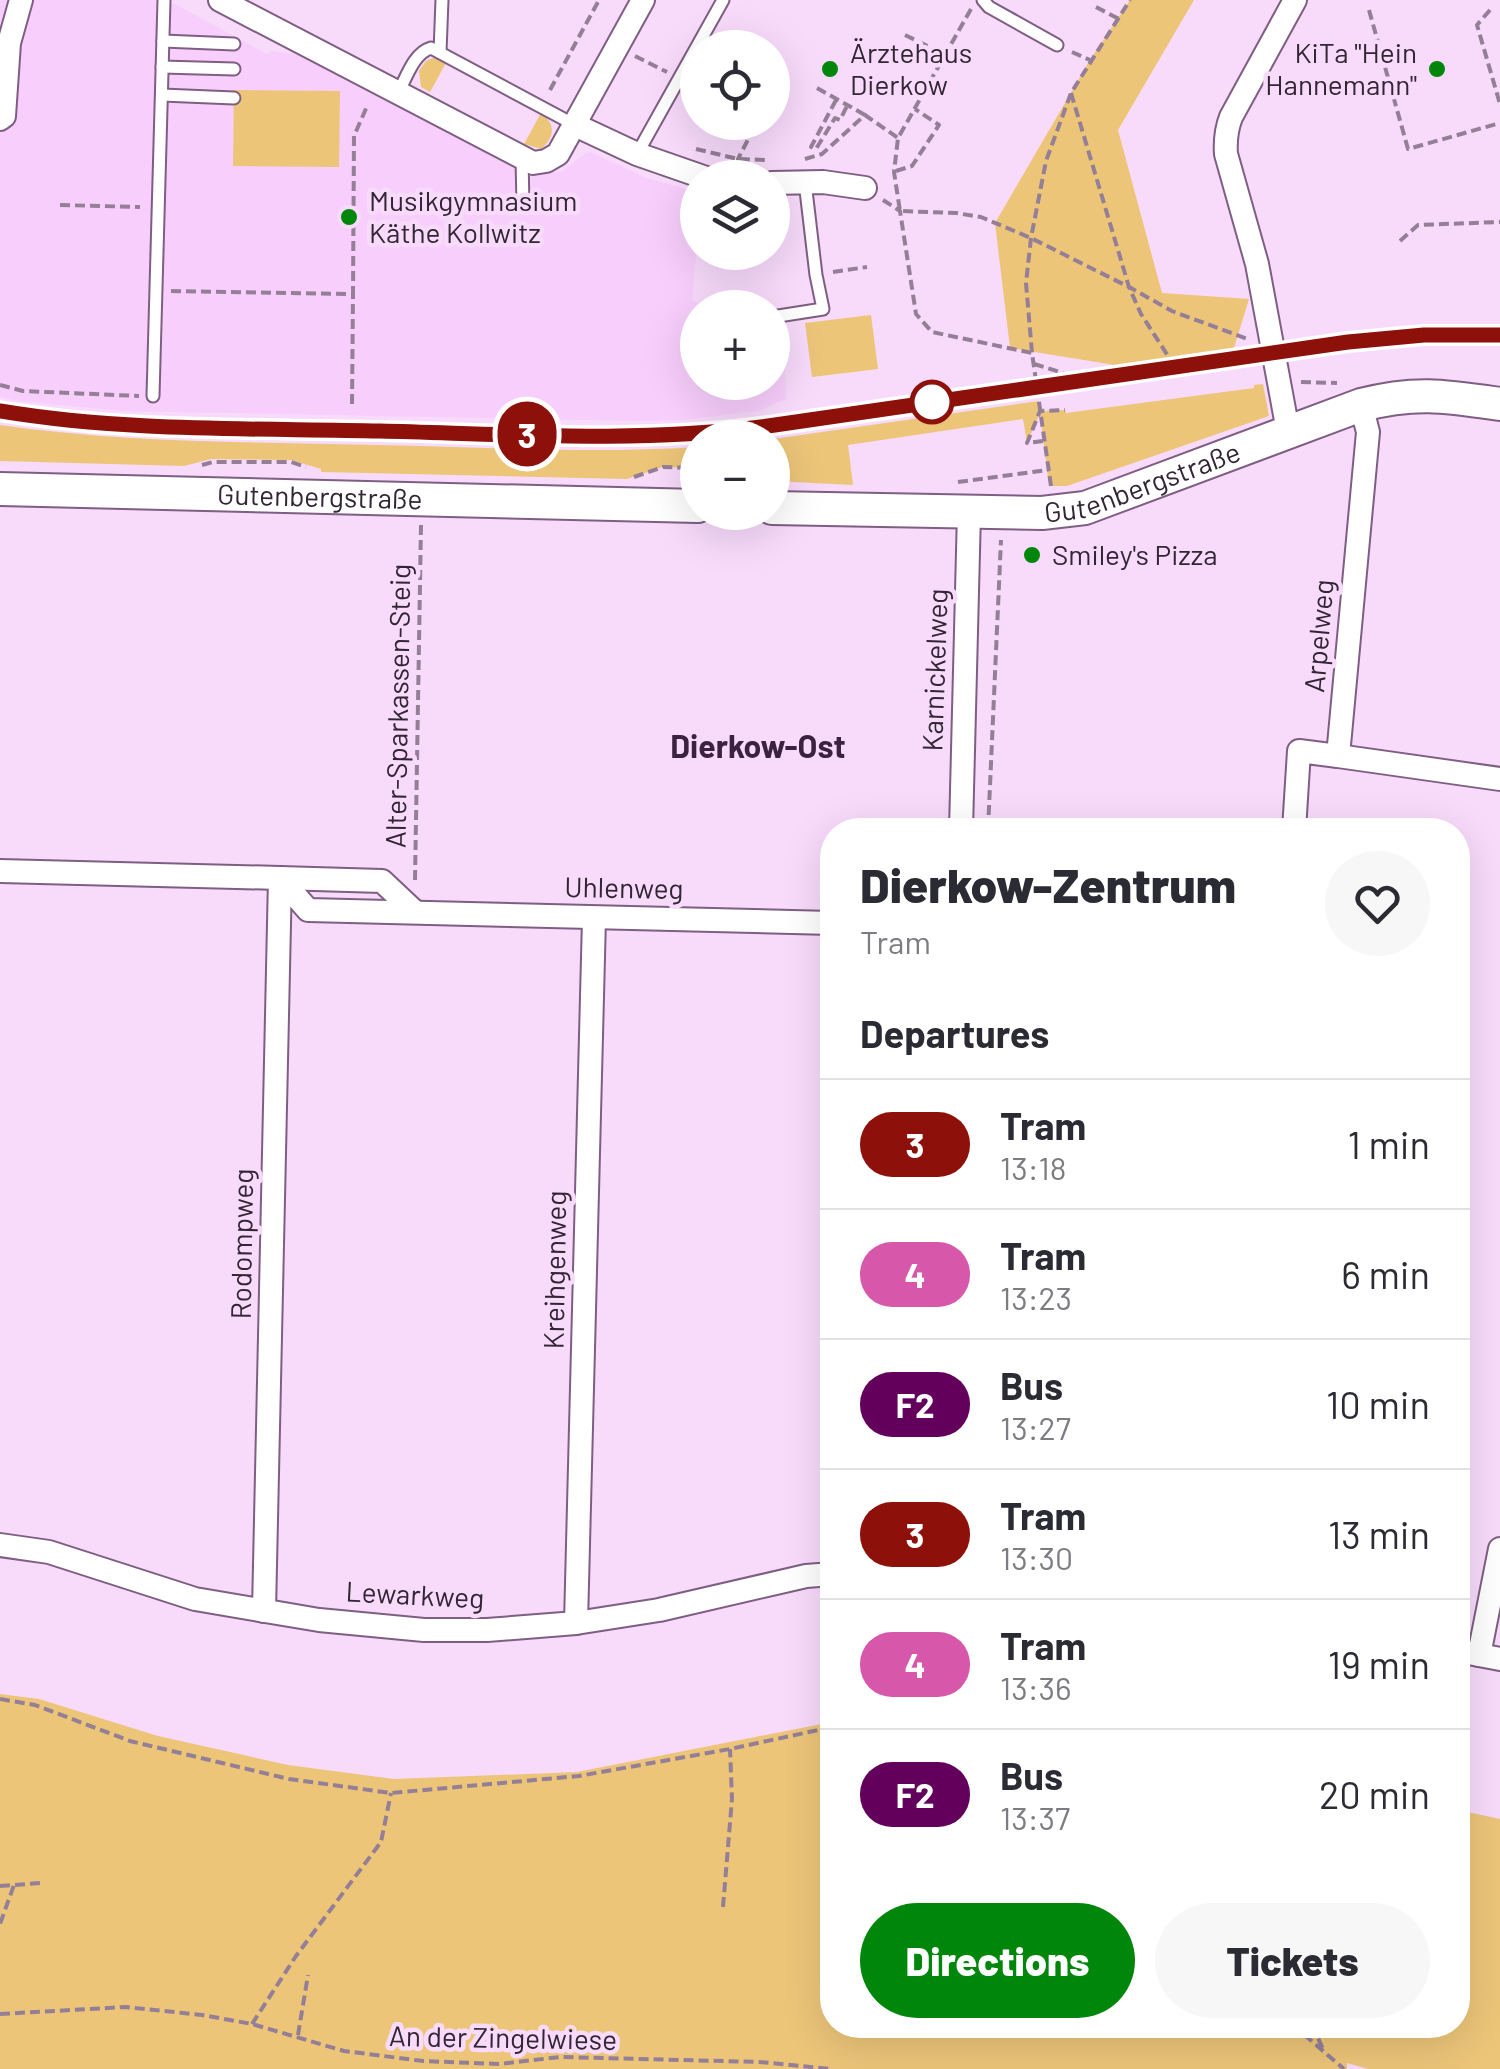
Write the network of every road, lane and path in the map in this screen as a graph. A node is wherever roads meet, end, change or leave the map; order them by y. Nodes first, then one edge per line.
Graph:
1 (21, 0) edge
2 (164, 0) edge
3 (220, 0) edge
4 (442, 0) edge
5 (599, 0) edge
6 (643, 0) edge
7 (723, 0) edge
8 (980, 0) edge
9 (1130, 0) edge
10 (1295, 0) edge
11 (1096, 8) dead end
12 (1368, 10) dead end
13 (1490, 10) dead end
14 (1119, 19) junction
15 (707, 30) edge
16 (905, 34) dead end
17 (163, 41) junction
18 (234, 44) dead end
19 (1057, 45) dead end
20 (4, 46) edge
21 (617, 47) junction
22 (440, 52) junction
23 (946, 54) junction
24 (162, 68) junction
25 (234, 69) dead end
26 (680, 79) joint
27 (389, 87) junction
28 (817, 88) dead end
29 (162, 94) junction
30 (1071, 94) junction
31 (234, 98) dead end
32 (836, 100) junction
33 (1500, 104) edge
34 (847, 106) junction
35 (540, 107) junction
36 (915, 109) junction
37 (865, 116) dead end
38 (0, 119) edge
39 (1500, 123) edge
40 (575, 125) junction
41 (637, 154) junction
42 (522, 158) junction
43 (680, 169) edge
44 (894, 172) junction
45 (790, 182) edge
46 (805, 182) junction
47 (865, 188) joint
48 (60, 205) dead end
49 (523, 206) dead end
50 (160, 207) junction
51 (900, 211) junction
52 (1500, 222) edge
53 (1030, 238) junction
54 (1400, 241) dead end
55 (1128, 287) junction
56 (156, 291) junction
57 (353, 294) junction
58 (790, 314) edge
59 (1274, 349) junction
60 (1032, 353) junction
61 (1034, 364) junction
62 (1063, 373) dead end
63 (0, 385) edge
64 (152, 396) joint
65 (352, 404) dead end
66 (1361, 404) junction
67 (1500, 404) edge
68 (1065, 410) dead end
69 (1040, 411) junction
70 (1288, 431) junction
71 (1044, 441) junction
72 (0, 489) edge
73 (422, 500) junction
74 (680, 506) edge
75 (790, 508) edge
76 (1072, 511) junction
77 (969, 512) junction
78 (1001, 540) dead end
79 (1338, 756) junction
80 (1500, 779) edge
81 (961, 818) edge
82 (989, 818) edge
83 (1295, 818) edge
84 (0, 871) edge
85 (280, 878) junction
86 (414, 912) junction
87 (594, 918) junction
88 (820, 923) edge
89 (0, 1544) edge
90 (1500, 1548) edge
91 (820, 1575) edge
92 (264, 1611) junction
93 (576, 1623) junction
94 (1479, 1655) edge
95 (0, 1699) edge
96 (820, 1730) edge
97 (730, 1750) junction
98 (391, 1793) junction
99 (40, 1883) dead end
100 (14, 1885) junction
101 (0, 1886) edge
102 (724, 1907) dead end
103 (0, 1924) edge
104 (308, 1975) dead end
105 (0, 2014) edge
106 (252, 2024) junction
107 (298, 2037) junction
108 (1308, 2038) edge
109 (1318, 2038) edge
110 (830, 2069) edge
111 (1344, 2069) edge

1 - 20 street
2 - 17 lane
3 - 27 street
4 - 22 lane
5 - 35 path
6 - 21 street
7 - 15 lane
8 - 19 lane
8 - 23 path
9 - 14 path
10 - 59 street
11 - 14 path
12 - 39 path
13 - 33 path
14 - 30 path
16 - 23 path
17 - 18 lane
17 - 24 lane
20 - 38 street
21 - 26 path
21 - 40 street
22 - 27 lane
22 - 35 lane
23 - 36 path
24 - 25 lane
24 - 29 lane
26 - 41 lane
27 - 42 street
27 - 57 path
28 - 32 path
29 - 31 lane
29 - 50 lane
30 - 53 path
30 - 55 path
32 - 34 path
32 - 34 path
34 - 37 path
35 - 40 lane
36 - 44 path
36 - 44 path
40 - 41 street
40 - 42 street
41 - 43 street
42 - 49 lane
44 - 51 path
45 - 46 street
46 - 47 street
46 - 58 lane
47 - 51 path
48 - 50 path
50 - 56 lane
51 - 53 path
51 - 60 path
52 - 54 path
53 - 55 path
53 - 60 path
55 - 59 path
55 - 59 path
56 - 57 path
56 - 64 lane
57 - 65 path
59 - 70 street
60 - 61 path
61 - 62 path
61 - 69 path
63 - 64 path
66 - 67 street, Gutenbergstraße
66 - 70 street, Gutenbergstraße
66 - 79 street, Arpelweg
68 - 69 path
69 - 71 path
69 - 71 path
70 - 76 street, Gutenbergstraße
71 - 76 path
72 - 73 street, Gutenbergstraße
73 - 74 street, Gutenbergstraße
73 - 86 path, Alter-Sparkassen-Steig
75 - 77 street, Gutenbergstraße
76 - 77 street, Gutenbergstraße
77 - 81 street, Karnickelweg
78 - 82 path
79 - 80 street
79 - 83 street
84 - 85 street
85 - 86 street, Uhlenweg
85 - 92 street, Rodompweg
86 - 87 street, Uhlenweg
87 - 88 street, Uhlenweg
87 - 93 street, Kreihgenweg
89 - 92 street, Lewarkweg
90 - 94 street
91 - 93 street, Lewarkweg
92 - 93 street, Lewarkweg
95 - 98 path
96 - 97 path
97 - 98 path
97 - 102 path
98 - 106 path
99 - 100 path
100 - 101 path
100 - 103 path
104 - 107 path
105 - 106 path, An der Zingelwiese
106 - 107 path, An der Zingelwiese
107 - 110 path, An der Zingelwiese
108 - 111 path
109 - 111 path

